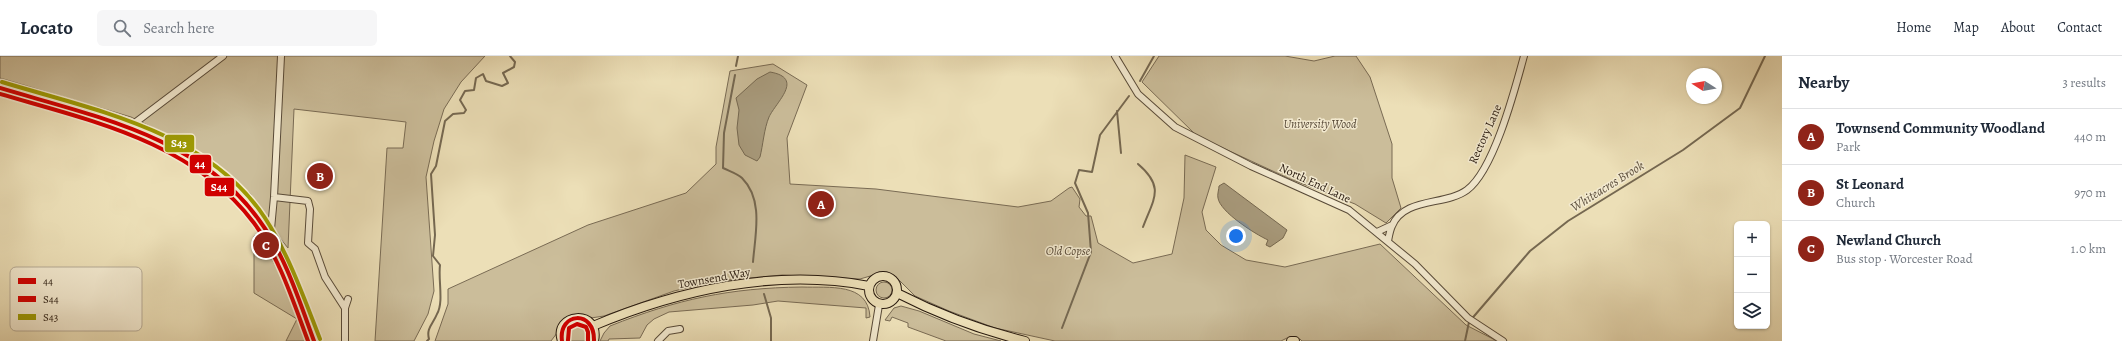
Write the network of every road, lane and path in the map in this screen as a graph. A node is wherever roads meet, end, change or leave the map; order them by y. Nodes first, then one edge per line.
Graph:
1 (224, 56) edge
2 (281, 56) edge
3 (1115, 56) edge
4 (1524, 56) edge
5 (1, 89) edge
6 (131, 128) junction
7 (274, 197) junction
8 (1392, 225) junction
9 (1377, 232) junction
10 (268, 236) junction
11 (1388, 241) junction
12 (869, 286) junction
13 (897, 293) junction
14 (348, 299) dead end
15 (879, 305) junction
16 (345, 308) junction
17 (592, 326) junction
18 (680, 329) dead end
19 (313, 340) edge
20 (345, 341) edge
21 (562, 341) edge
22 (594, 341) edge
23 (658, 341) edge
24 (873, 341) edge
25 (1025, 341) edge
26 (1291, 341) edge
27 (1295, 341) edge
28 (1503, 341) edge

1 - 6 street
2 - 7 street
3 - 9 street, North End Lane
4 - 8 street, Rectory Lane
5 - 6 highway
6 - 10 highway
7 - 10 street
7 - 16 street
8 - 9 street
8 - 11 street, Rectory Lane
9 - 11 street, North End Lane
10 - 19 highway
11 - 28 street, North End Lane
12 - 13 main road
12 - 15 main road
12 - 17 main road, Townsend Way
13 - 15 main road
13 - 25 main road
14 - 16 street
15 - 24 street
16 - 20 street
17 - 21 main road
17 - 22 main road
18 - 23 street
26 - 27 main road

